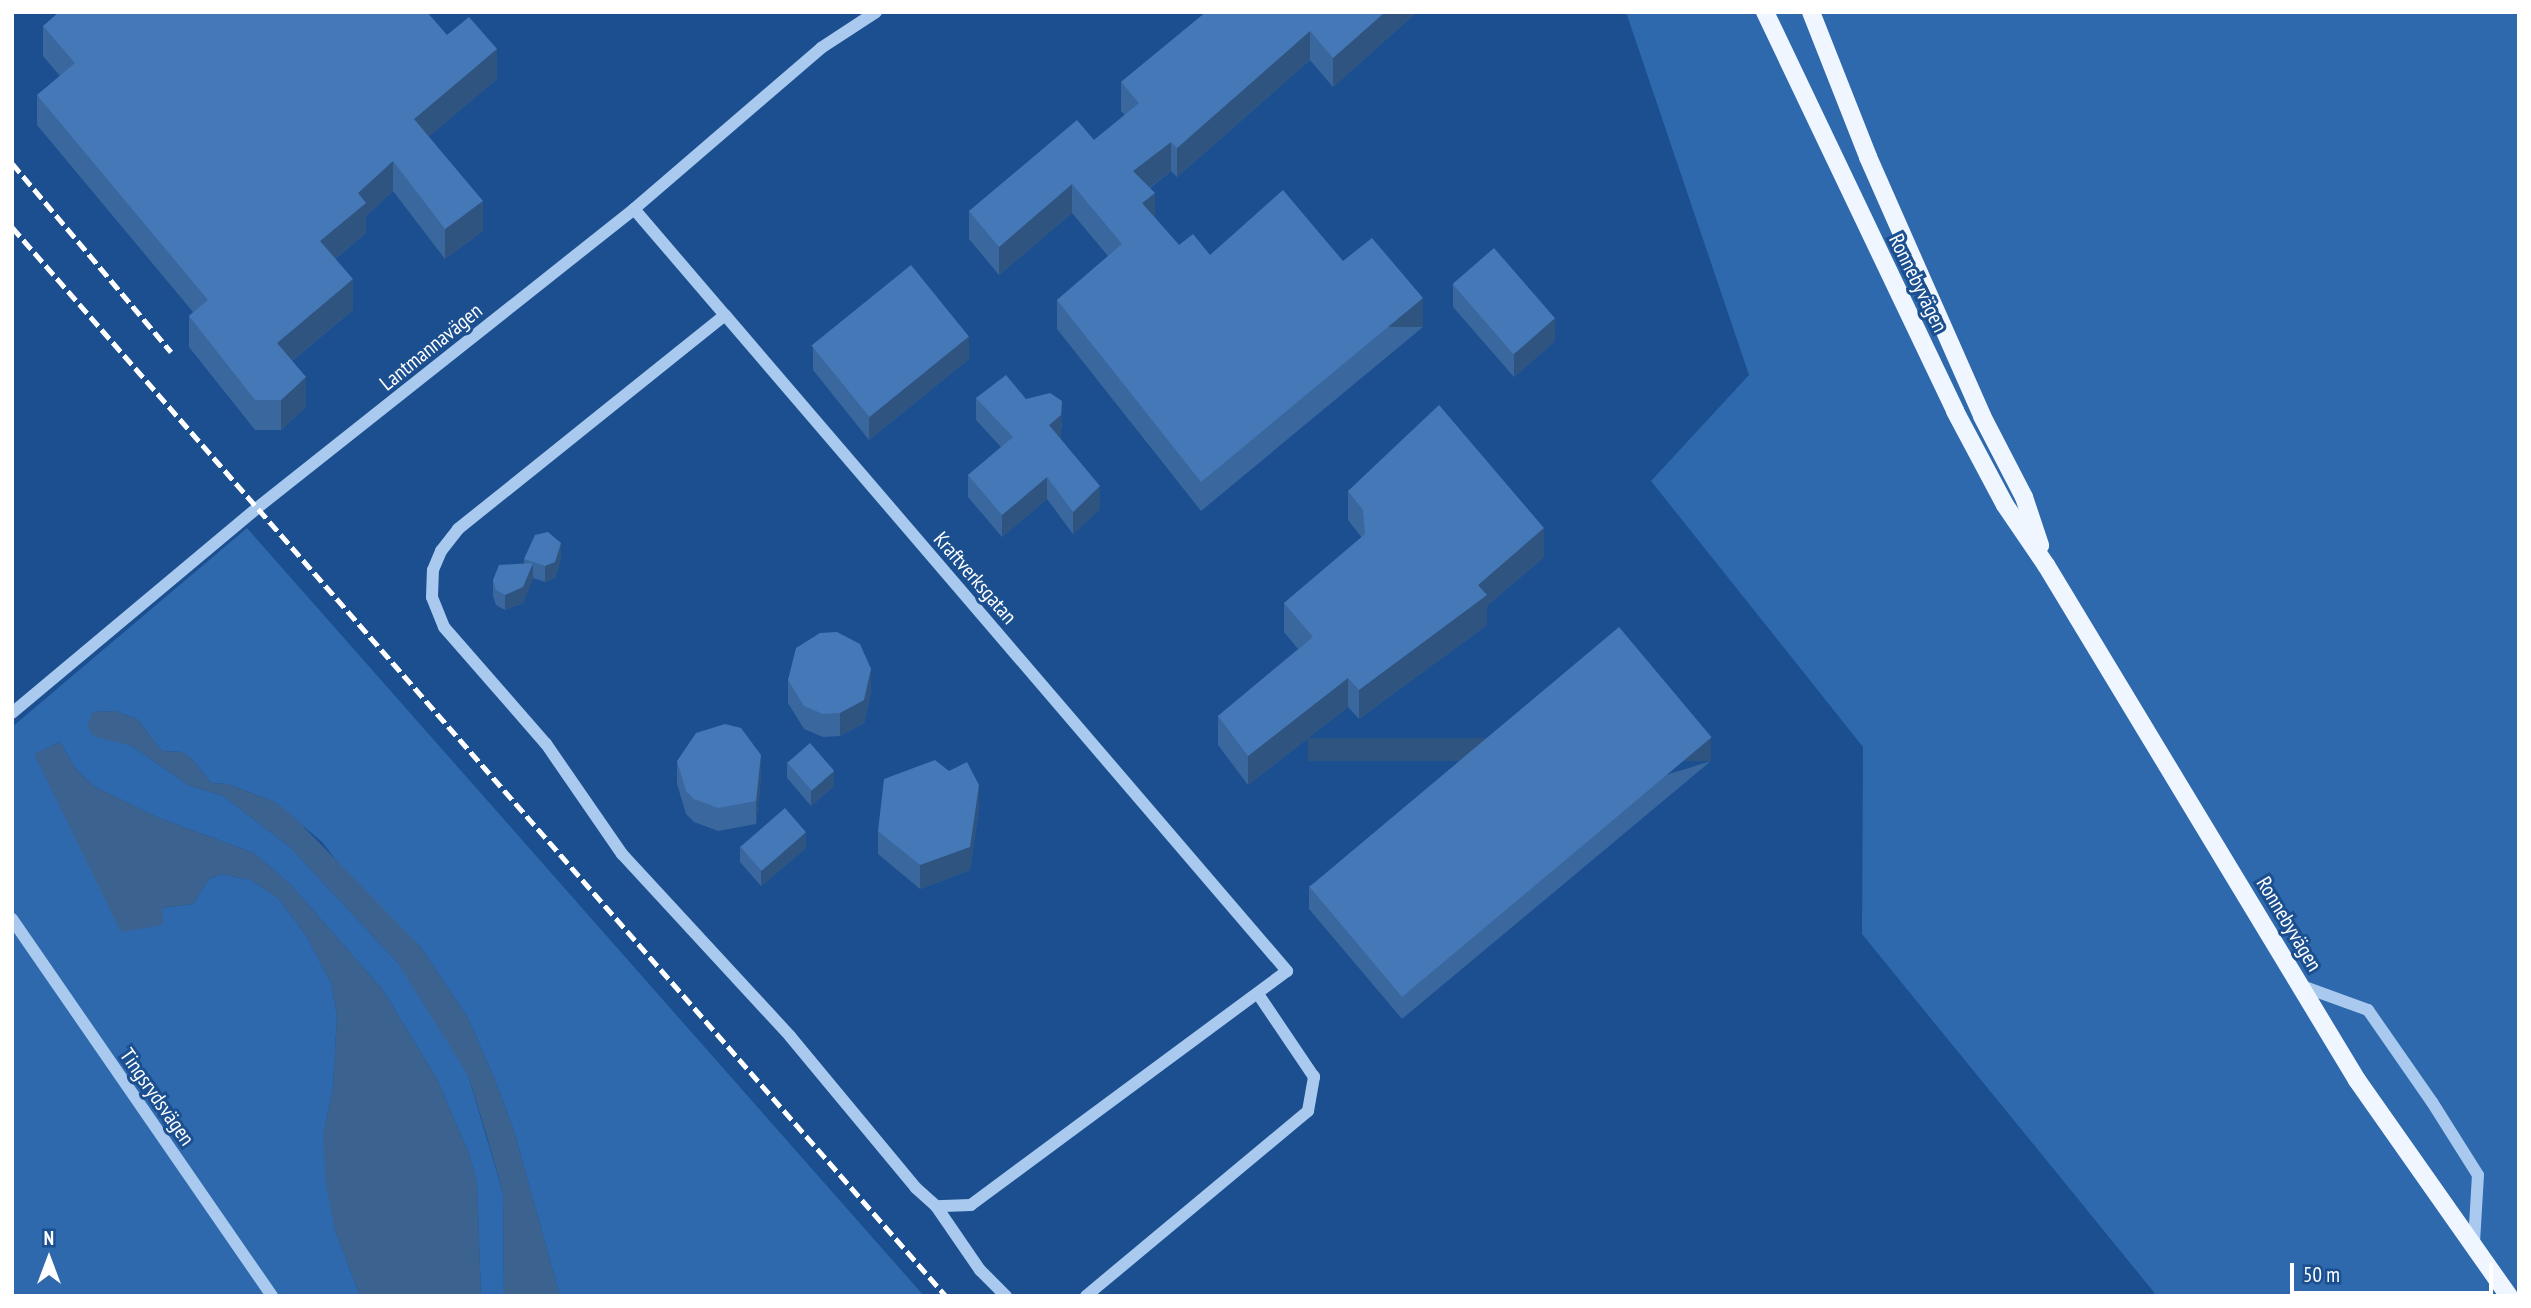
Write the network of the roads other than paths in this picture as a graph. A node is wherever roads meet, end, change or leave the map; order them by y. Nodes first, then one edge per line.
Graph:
1 (876, 12) edge
2 (1765, 12) edge
3 (1811, 12) edge
4 (634, 209) junction
5 (725, 315) junction
6 (2046, 565) junction
7 (12, 713) edge
8 (12, 919) edge
9 (2299, 985) junction
10 (1258, 993) junction
11 (936, 1206) junction
12 (2474, 1242) junction
13 (272, 1296) edge
14 (1006, 1296) edge
15 (1086, 1296) edge
16 (2509, 1296) edge

1 - 4 street, Lantmannavägen
2 - 6 main road, Ronnebyvägen
3 - 6 main road, Ronnebyvägen
4 - 5 street, Kraftverksgatan
4 - 7 street, Lantmannavägen
5 - 10 street, Kraftverksgatan
5 - 11 street
6 - 9 main road, Ronnebyvägen
8 - 13 street, Tingsrydsvägen
9 - 12 main road, Ronnebyvägen
9 - 12 street
10 - 11 street
10 - 15 street
11 - 14 street
12 - 16 main road, Ronnebyvägen

